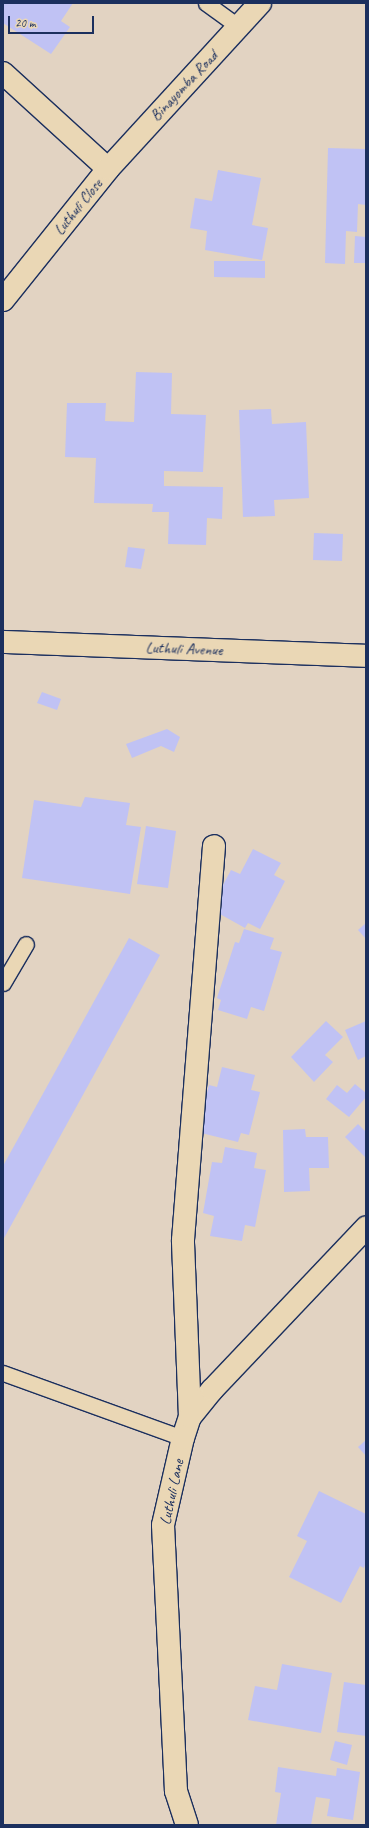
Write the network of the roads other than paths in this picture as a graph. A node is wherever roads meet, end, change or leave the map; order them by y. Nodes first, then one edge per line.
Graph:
1 (206, 3) edge
2 (260, 3) edge
3 (239, 27) junction
4 (3, 73) edge
5 (108, 169) junction
6 (3, 300) edge
7 (3, 642) edge
8 (366, 656) edge
9 (214, 846) dead end
10 (26, 944) dead end
11 (3, 983) edge
12 (366, 1228) edge
13 (3, 1373) edge
14 (190, 1417) junction
15 (183, 1438) junction
16 (187, 1825) edge

1 - 3 lane
2 - 3 street, Binayomba Road
3 - 5 street, Binayomba Road
4 - 5 street, Luthuli Close
5 - 6 street, Luthuli Close
7 - 8 street, Luthuli Avenue
9 - 14 street
10 - 11 lane
12 - 14 street, Luthuli Lane
13 - 15 lane
14 - 15 street, Luthuli Lane
15 - 16 street, Luthuli Lane

